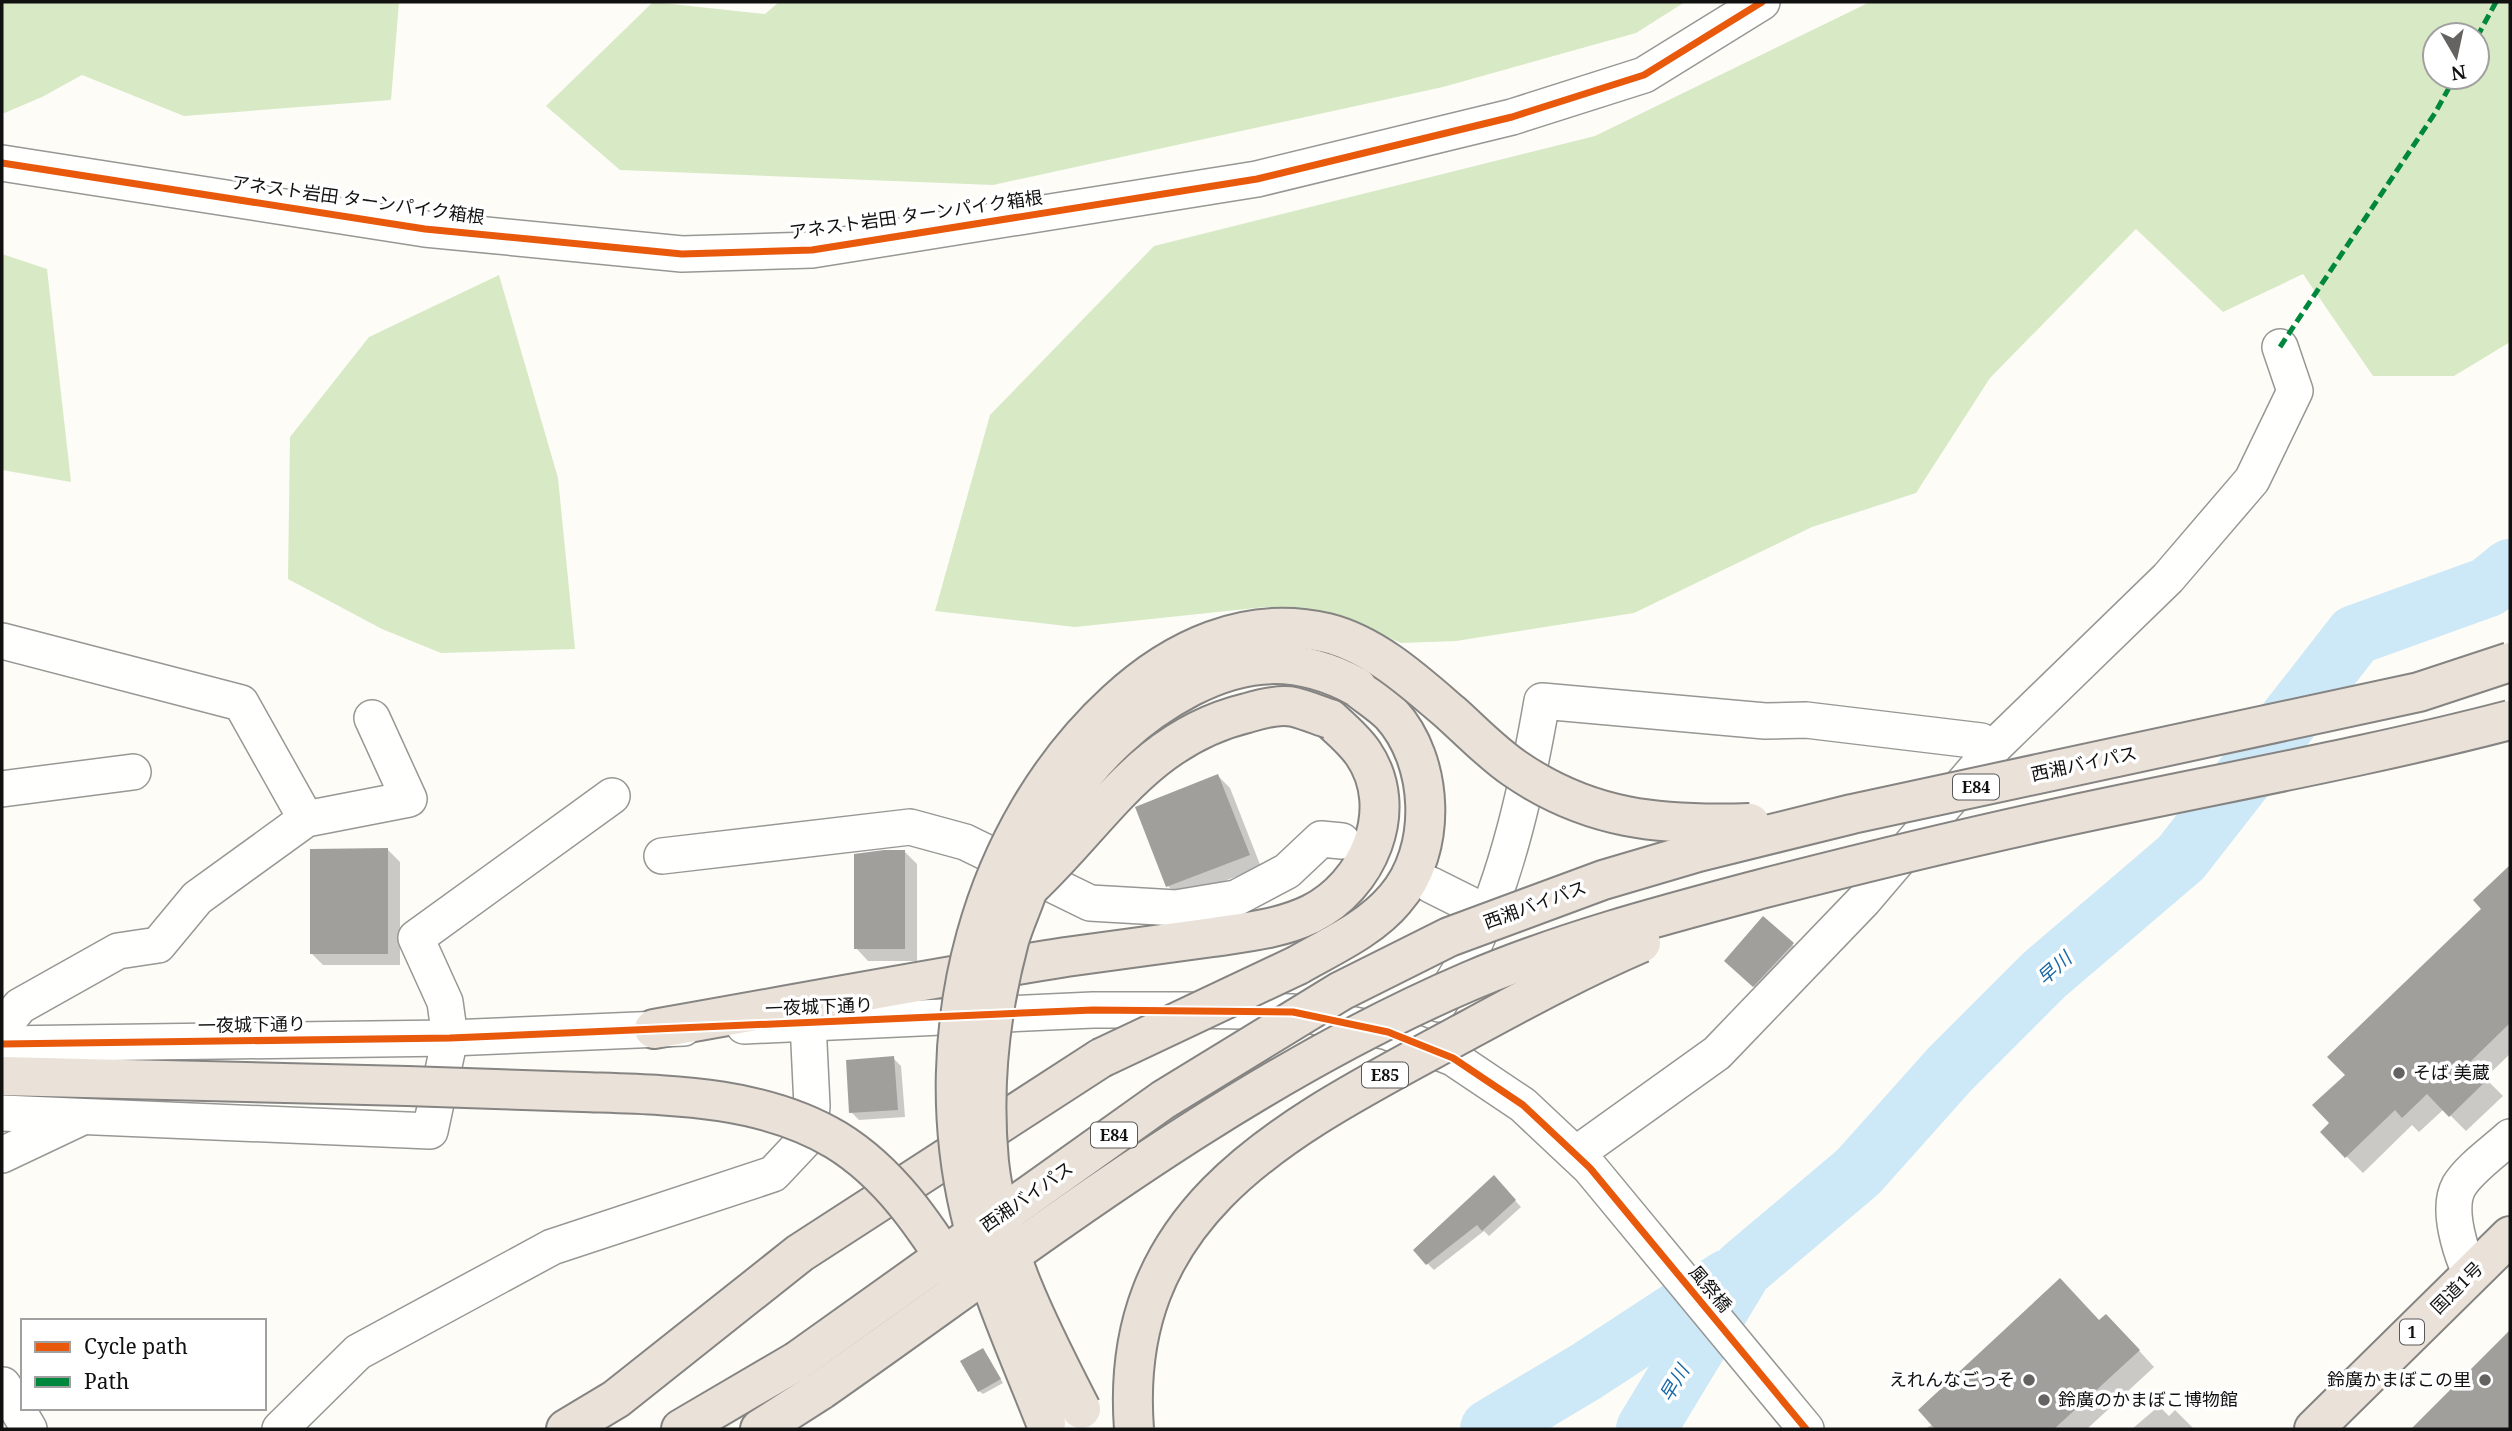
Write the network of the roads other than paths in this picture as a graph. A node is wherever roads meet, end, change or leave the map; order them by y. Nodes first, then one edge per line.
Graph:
1 (1762, 2) edge
2 (2, 163) edge
3 (2280, 347) dead end
4 (2, 640) edge
5 (2510, 651) edge
6 (2510, 662) edge
7 (2419, 692) junction
8 (372, 718) dead end
9 (2510, 720) edge
10 (2510, 734) edge
11 (2437, 739) junction
12 (1989, 753) junction
13 (133, 772) dead end
14 (2, 789) edge
15 (612, 796) dead end
16 (1852, 814) junction
17 (306, 819) junction
18 (1342, 841) dead end
19 (662, 856) dead end
20 (1805, 878) junction
21 (1432, 885) dead end
22 (1028, 888) junction
23 (1487, 913) junction
24 (808, 1023) junction
25 (2, 1028) edge
26 (654, 1030) junction
27 (450, 1038) junction
28 (1415, 1043) junction
29 (2, 1044) edge
30 (2, 1076) edge
31 (2, 1113) edge
32 (79, 1118) junction
33 (2510, 1137) edge
34 (2, 1155) edge
35 (1583, 1161) junction
36 (2510, 1236) edge
37 (2471, 1275) junction
38 (3, 1385) edge
39 (1048, 1426) edge
40 (29, 1429) edge
41 (280, 1429) edge
42 (566, 1429) edge
43 (681, 1429) edge
44 (760, 1429) edge
45 (1091, 1429) edge
46 (1134, 1429) edge
47 (1806, 1429) edge
48 (2314, 1429) edge

1 - 2 street, アネスト岩田 ターンパイク箱根
3 - 12 street
4 - 17 street
5 - 7 highway, bridge
6 - 7 highway, 西湘バイパス / E84, bridge
7 - 16 highway, 西湘バイパス / E84, bridge
8 - 17 street
9 - 11 highway, E84, bridge
10 - 11 highway, bridge
11 - 20 highway, E84, bridge
12 - 23 street
12 - 35 street
13 - 14 street
15 - 27 street
16 - 39 highway, bridge
16 - 43 highway, 西湘バイパス / E84, bridge
17 - 25 street
18 - 19 street
20 - 44 highway, E84, bridge
20 - 46 highway, E85, bridge
21 - 23 street
22 - 26 highway, bridge
22 - 42 highway, bridge
22 - 45 highway, bridge
23 - 28 street
24 - 26 street, 一夜城下通り
24 - 28 street, 一夜城下通り
24 - 41 street
26 - 27 street, 一夜城下通り
27 - 29 street, 一夜城下通り
27 - 32 street
28 - 35 street, 一夜城下通り
30 - 39 highway, bridge
31 - 32 street
32 - 34 street
33 - 37 street
35 - 47 street, 風祭橋
36 - 37 highway, 国道1号 / 1
37 - 48 highway, 国道1号 / 1
38 - 40 street

